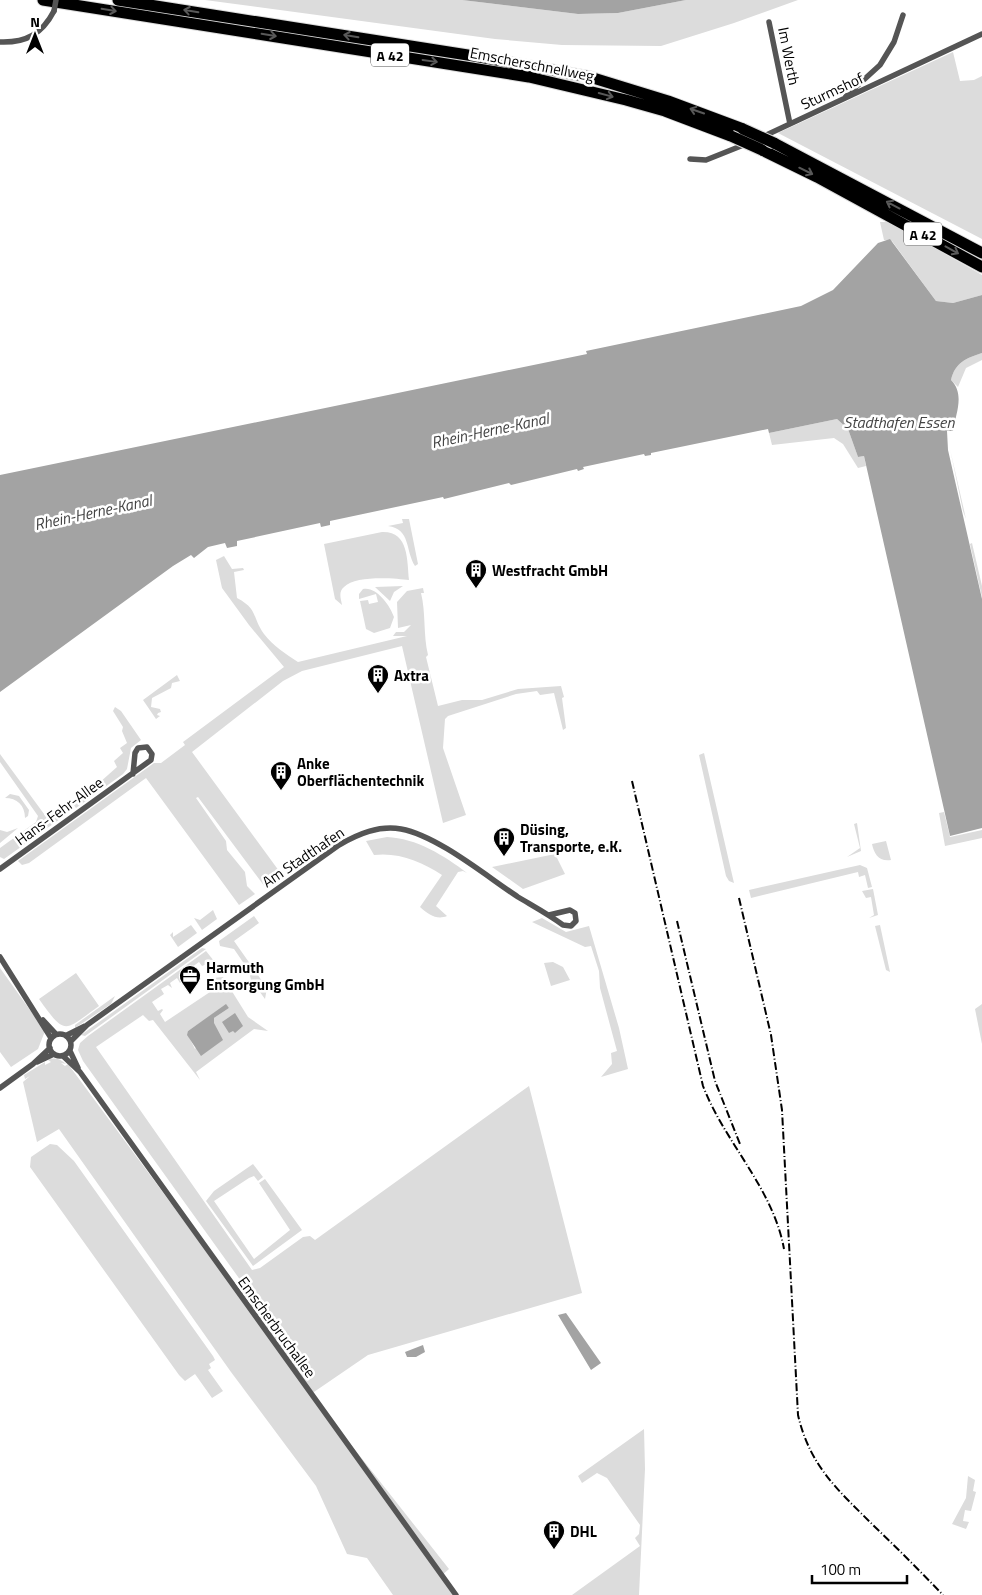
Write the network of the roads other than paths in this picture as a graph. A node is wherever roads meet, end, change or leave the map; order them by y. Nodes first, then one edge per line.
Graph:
1 (43, 0) edge
2 (56, 0) edge
3 (118, 0) edge
4 (903, 16) dead end
5 (769, 22) dead end
6 (982, 34) edge
7 (0, 42) edge
8 (838, 102) junction
9 (790, 124) junction
10 (690, 159) dead end
11 (866, 197) junction
12 (982, 253) edge
13 (982, 267) edge
14 (133, 774) junction
15 (0, 869) edge
16 (549, 915) dead end
17 (0, 957) edge
18 (54, 1036) junction
19 (69, 1038) junction
20 (52, 1051) junction
21 (70, 1051) junction
22 (64, 1056) junction
23 (80, 1072) junction
24 (0, 1088) edge
25 (456, 1595) edge

1 -> 11 highway, Emscherschnellweg / A 42, bridge
2 - 7 street, bridge
11 -> 3 highway, Emscherschnellweg / A 42, bridge
4 - 8 street
5 - 9 street, Im Werth
6 - 8 street, Sturmshof
8 - 9 street, Sturmshof
9 - 10 street, Sturmshof
12 -> 11 highway, Emscherschnellweg / A 42
11 -> 13 highway, Emscherschnellweg / A 42
14 - 14 street, Hans-Fehr-Allee
14 - 15 street, Hans-Fehr-Allee
16 - 19 street, Am Stadthafen
17 - 18 street
18 - 19 street
18 - 20 street
19 - 21 street
20 - 22 street
20 - 24 street
21 - 22 street
21 - 23 street, Emscherbruchallee
22 - 23 street, Emscherbruchallee
23 - 25 street, Emscherbruchallee

